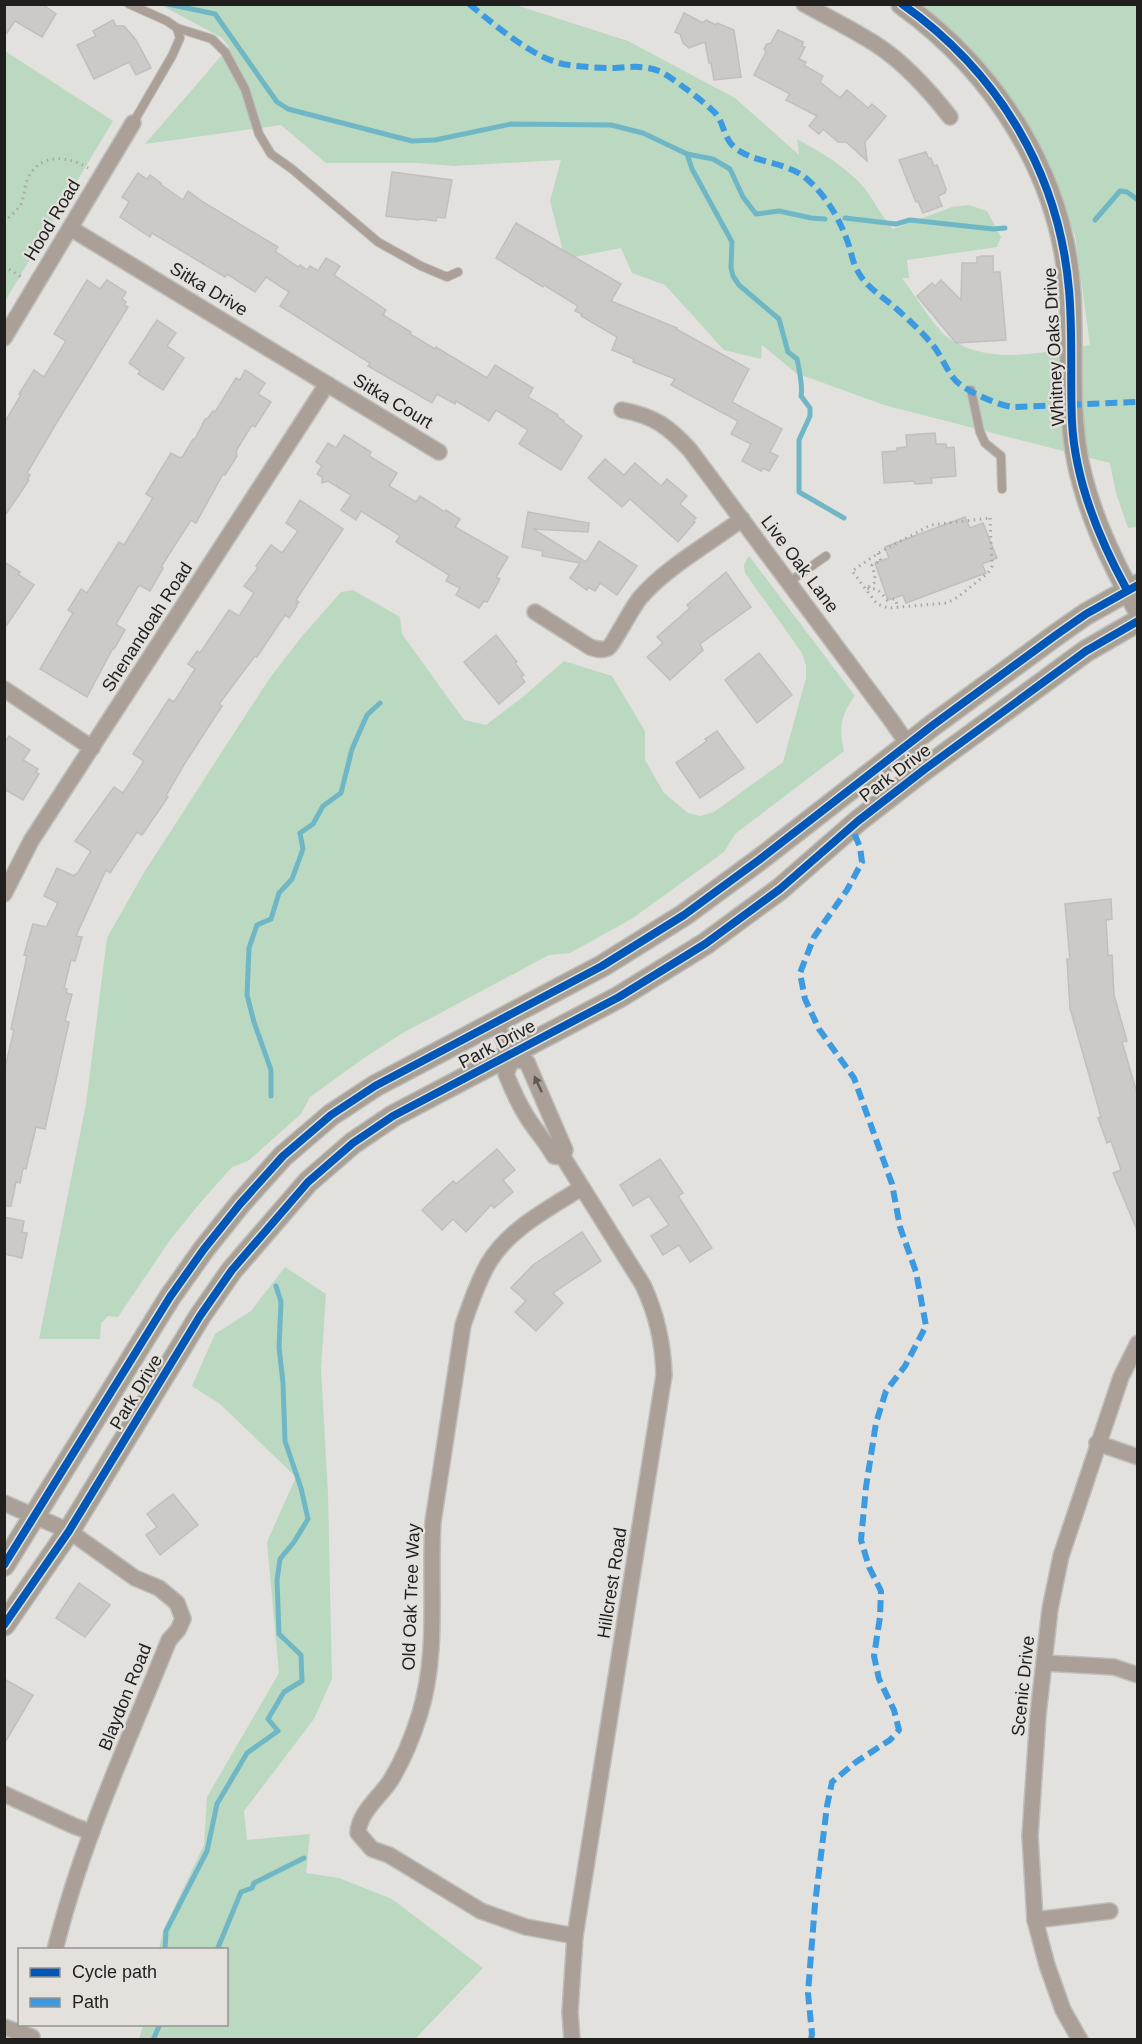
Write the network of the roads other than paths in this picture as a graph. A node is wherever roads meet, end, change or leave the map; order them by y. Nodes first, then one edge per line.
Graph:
1 (129, 4) edge
2 (804, 4) edge
3 (902, 4) edge
4 (177, 28) junction
5 (950, 117) dead end
6 (133, 123) joint
7 (70, 228) junction
8 (458, 272) dead end
9 (4, 338) edge
10 (327, 384) junction
11 (971, 390) dead end
12 (622, 410) dead end
13 (439, 452) dead end
14 (1002, 489) dead end
15 (742, 519) junction
16 (826, 556) dead end
17 (789, 582) junction
18 (1132, 587) edge
19 (1137, 609) edge
20 (535, 612) dead end
21 (1137, 621) edge
22 (4, 689) edge
23 (908, 744) junction
24 (92, 748) junction
25 (926, 769) junction
26 (4, 894) edge
27 (495, 1021) junction
28 (510, 1056) junction
29 (551, 1115) junction
30 (533, 1125) junction
31 (562, 1157) junction
32 (582, 1188) junction
33 (1137, 1343) edge
34 (1097, 1443) junction
35 (1137, 1456) edge
36 (4, 1503) edge
37 (53, 1523) junction
38 (4, 1565) edge
39 (4, 1625) edge
40 (1045, 1663) junction
41 (1137, 1675) edge
42 (4, 1794) edge
43 (91, 1832) junction
44 (1110, 1911) dead end
45 (1035, 1920) junction
46 (575, 1936) junction
47 (55, 1948) edge
48 (4, 2027) edge
49 (34, 2034) edge
50 (572, 2040) edge
51 (1080, 2040) edge

1 - 4 lane
2 - 5 street
3 - 18 street, Whitney Oaks Drive
4 - 6 lane
4 - 8 lane
6 - 7 street, Hood Road
7 - 9 street, Hood Road
7 - 10 street, Sitka Drive
10 - 13 street, Sitka Court
10 - 24 street, Shenandoah Road
11 - 14 lane
12 - 15 street, Live Oak Lane
15 - 17 street, Live Oak Lane
15 - 20 street
16 - 17 lane
17 - 23 street, Live Oak Lane
18 - 19 street, Whitney Oaks Drive
18 - 23 street, Park Drive
21 - 25 street, Park Drive
22 - 24 street
23 - 25 street, Live Oak Lane
23 - 27 street, Park Drive
24 - 26 street, Shenandoah Road
25 - 28 street, Park Drive
27 - 28 street
27 - 37 street, Park Drive
29 -> 28 street, Hillcrest Road
28 - 30 street, Hillcrest Road
28 - 37 street, Park Drive
29 - 30 street
29 - 31 street, Hillcrest Road
30 - 31 street, Hillcrest Road
31 - 32 street, Hillcrest Road
32 - 46 street, Hillcrest Road
32 - 46 street, Old Oak Tree Way
33 - 34 street, Scenic Drive
34 - 35 street
34 - 40 street, Scenic Drive
36 - 37 street
37 - 38 street, Park Drive
37 - 39 street, Park Drive
37 - 43 street, Blaydon Road
40 - 41 street
40 - 45 street, Scenic Drive
42 - 43 street
43 - 47 street, Blaydon Road
44 - 45 street
45 - 51 street, Scenic Drive
46 - 50 street, Hillcrest Road
48 - 49 street

